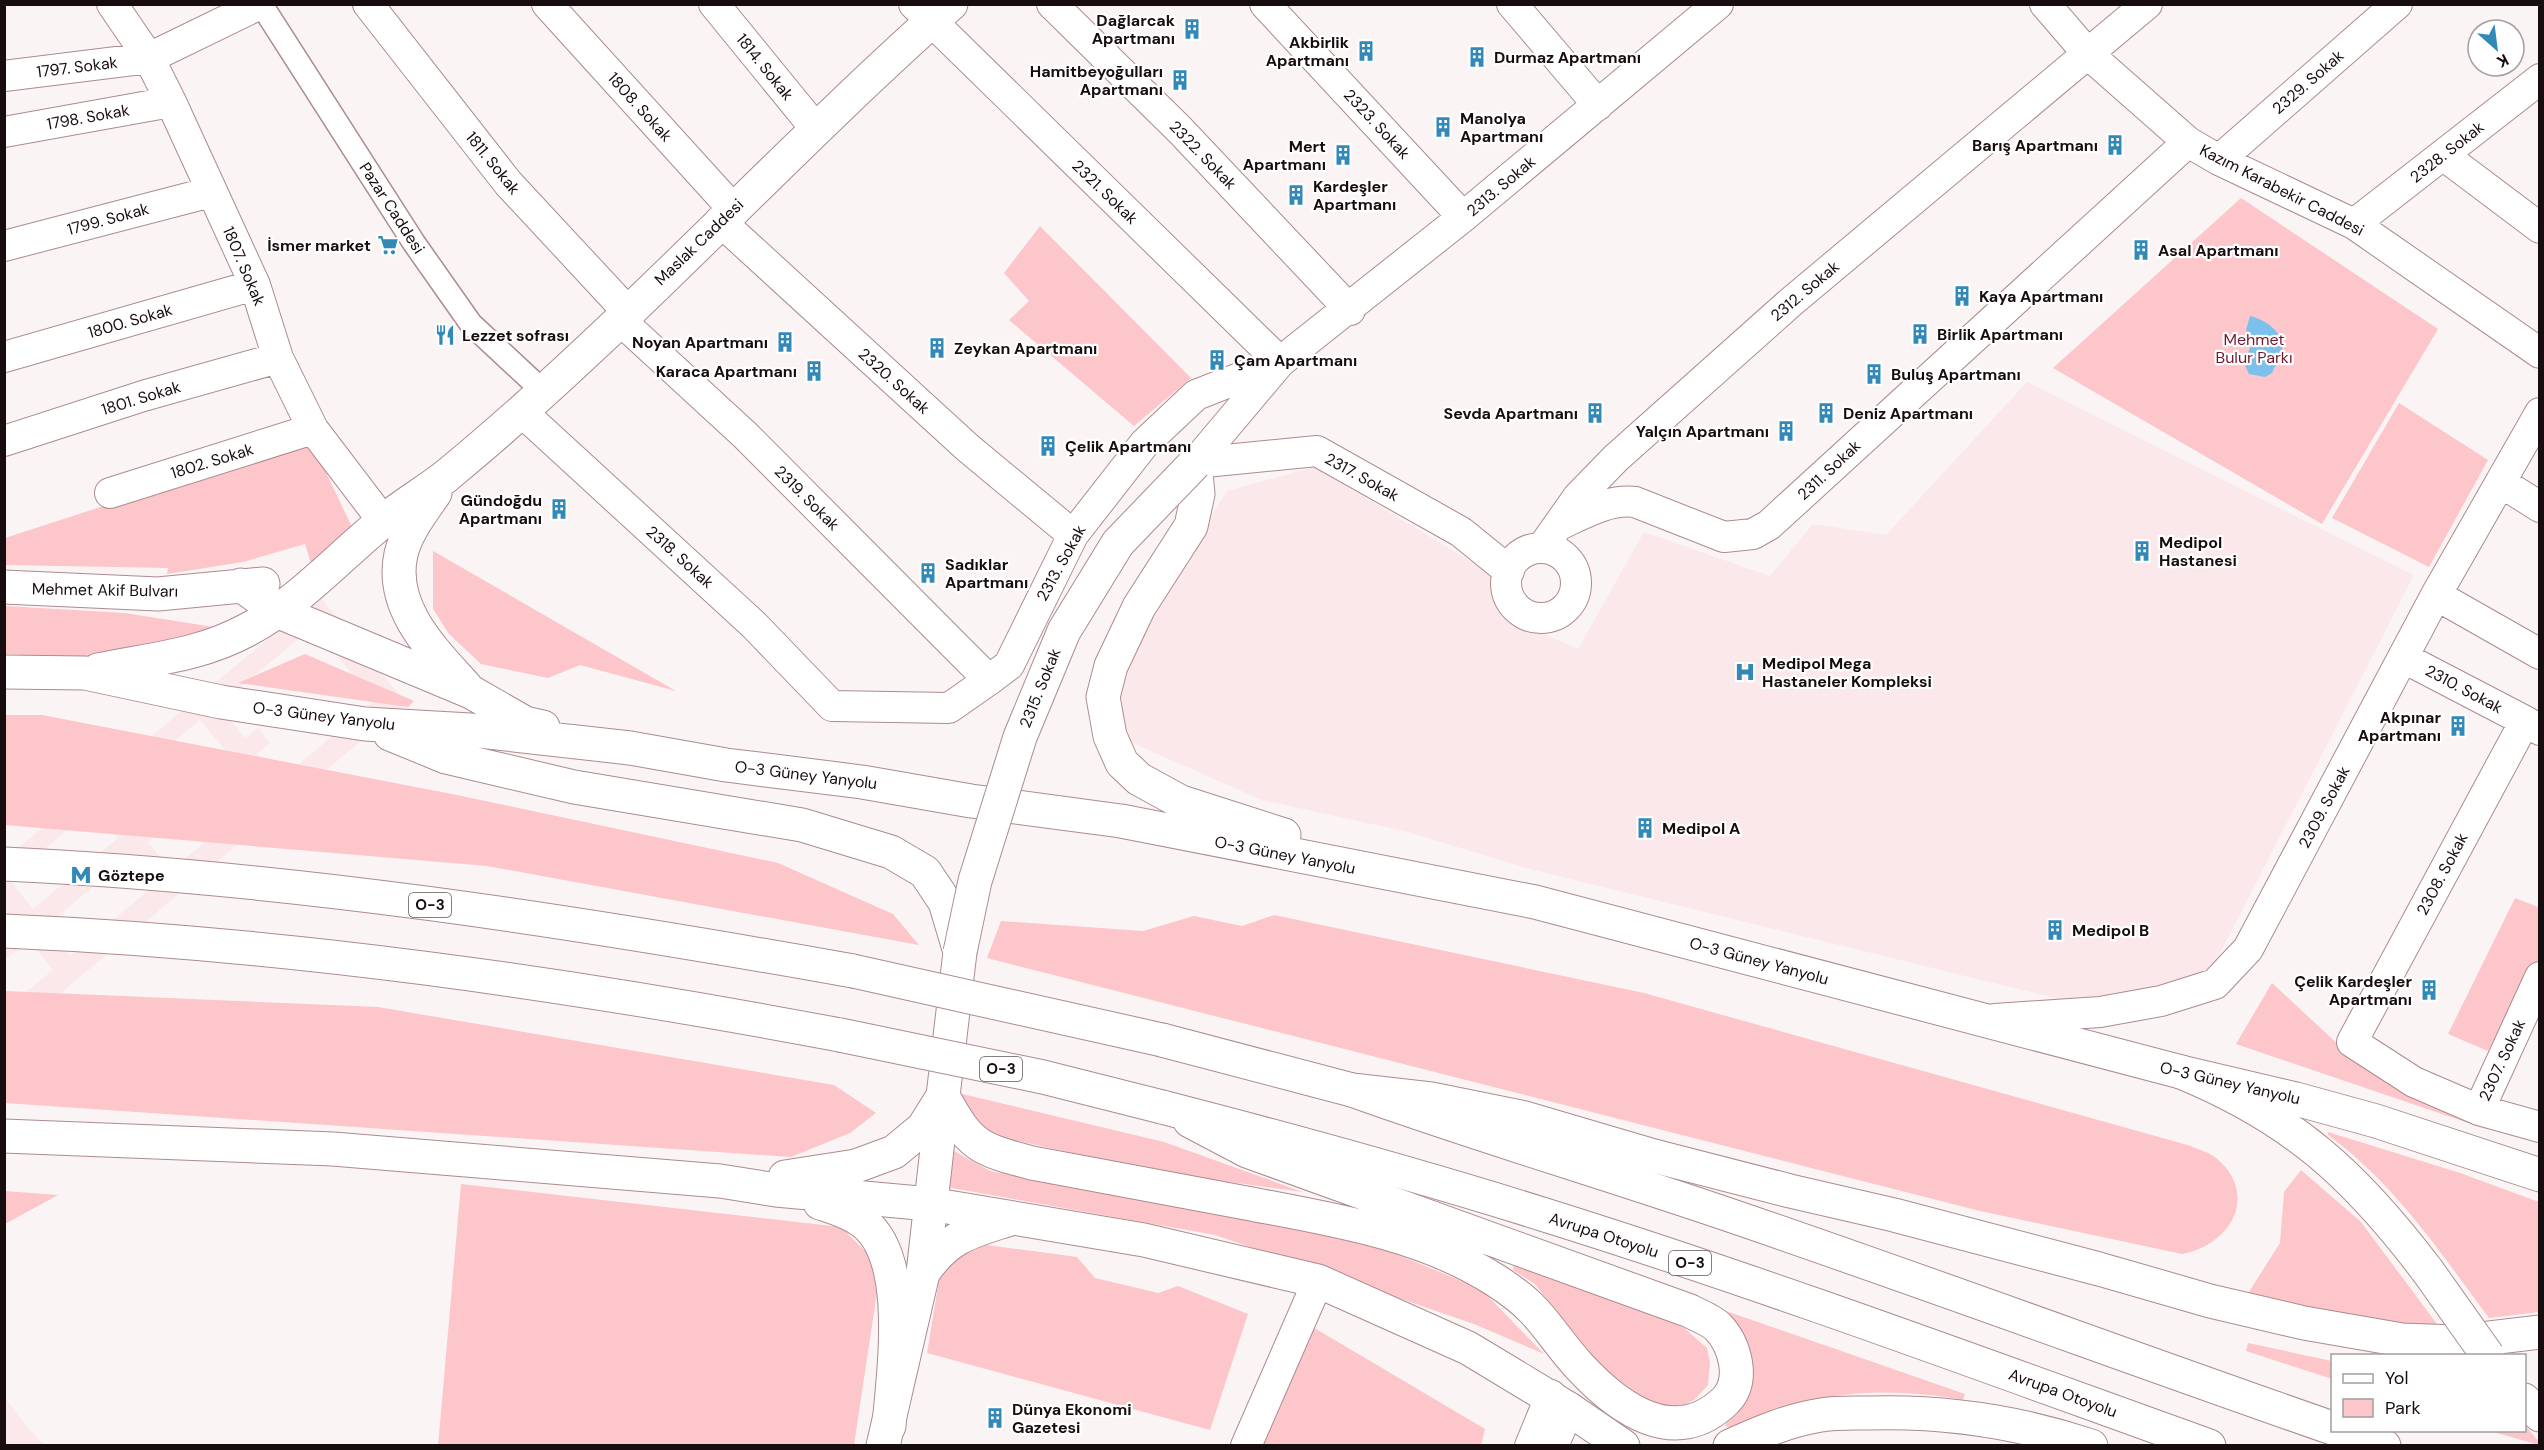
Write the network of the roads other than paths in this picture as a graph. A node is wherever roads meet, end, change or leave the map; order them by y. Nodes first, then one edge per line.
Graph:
1 (112, 4) edge
2 (260, 4) edge
3 (368, 4) edge
4 (547, 4) edge
5 (714, 4) edge
6 (1052, 4) edge
7 (1265, 4) edge
8 (1512, 4) edge
9 (1718, 4) edge
10 (2045, 4) edge
11 (2147, 4) edge
12 (2397, 4) edge
13 (932, 10) edge
14 (2088, 54) junction
15 (149, 58) junction
16 (4, 76) edge
17 (2540, 79) edge
18 (171, 102) junction
19 (1598, 105) junction
20 (816, 129) junction
21 (4, 132) edge
22 (2188, 142) junction
23 (2444, 154) junction
24 (2219, 160) junction
25 (211, 192) junction
26 (726, 215) junction
27 (1463, 217) junction
28 (2354, 224) junction
29 (2540, 228) edge
30 (4, 246) edge
31 (255, 285) junction
32 (1350, 310) junction
33 (624, 316) junction
34 (2540, 353) edge
35 (4, 357) edge
36 (278, 358) junction
37 (1280, 362) junction
38 (534, 403) junction
39 (2540, 413) edge
40 (313, 429) junction
41 (4, 441) edge
42 (1616, 458) junction
43 (1195, 463) junction
44 (446, 477) junction
45 (2502, 483) junction
46 (110, 493) dead end
47 (1623, 501) junction
48 (2540, 507) edge
49 (383, 521) junction
50 (1073, 535) junction
51 (1550, 537) junction
52 (1509, 571) junction
53 (314, 582) junction
54 (241, 585) junction
55 (4, 587) edge
56 (2436, 595) junction
57 (277, 611) junction
58 (2540, 654) edge
59 (2404, 658) junction
60 (4, 672) edge
61 (85, 673) junction
62 (989, 680) junction
63 (471, 693) junction
64 (832, 706) joint
65 (365, 724) junction
66 (2532, 725) edge
67 (630, 748) junction
68 (4, 864) edge
69 (1407, 878) junction
70 (4, 931) edge
71 (960, 952) junction
72 (2540, 977) edge
73 (1980, 1020) junction
74 (2181, 1072) junction
75 (1352, 1090) junction
76 (943, 1096) junction
77 (1162, 1107) junction
78 (2479, 1110) junction
79 (2540, 1127) edge
80 (4, 1136) edge
81 (2540, 1175) edge
82 (720, 1181) junction
83 (776, 1190) junction
84 (930, 1204) junction
85 (1013, 1218) junction
86 (923, 1273) junction
87 (1318, 1281) junction
88 (2540, 1332) edge
89 (2487, 1354) edge
90 (1560, 1402) junction
91 (2526, 1402) edge
92 (2540, 1415) edge
93 (2331, 1428) edge
94 (2343, 1432) edge
95 (886, 1436) edge
96 (1246, 1446) edge
97 (1530, 1446) edge
98 (1553, 1446) edge
99 (1623, 1446) edge
100 (1730, 1446) edge
101 (2091, 1446) edge
102 (2209, 1446) edge
103 (2384, 1446) edge

1 - 15 street, 1807. Sokak
2 - 15 street, 1797. Sokak
2 - 38 street, Pazar Caddesi
3 - 33 street, 1811. Sokak
4 - 26 street, 1808. Sokak
5 - 20 street, 1814. Sokak
6 - 32 street, 2322. Sokak
7 - 27 street, 2323. Sokak
8 - 19 street
9 - 19 street, 2313. Sokak
10 - 14 street, Kazım Karabekir Caddesi
11 - 14 street, 2312. Sokak
12 - 24 street, 2329. Sokak
13 - 20 main road, Maslak Caddesi
13 - 37 street, 2321. Sokak
14 - 22 street, Kazım Karabekir Caddesi
14 - 42 street, 2312. Sokak
15 - 16 street, 1797. Sokak
15 - 18 street, 1807. Sokak
17 - 23 street, 2328. Sokak
18 - 21 street, 1798. Sokak
18 - 25 street, 1807. Sokak
19 - 27 street, 2313. Sokak
20 - 26 main road, Maslak Caddesi
22 - 24 street, Kazım Karabekir Caddesi
22 - 47 street, 2311. Sokak
23 - 28 street, 2328. Sokak
23 - 29 street
24 - 28 street, Kazım Karabekir Caddesi
25 - 30 street, 1799. Sokak
25 - 31 street, 1807. Sokak
26 - 33 main road, Maslak Caddesi
26 - 50 street, 2320. Sokak
27 - 32 street, 2313. Sokak
28 - 34 street, Kazım Karabekir Caddesi
31 - 35 street, 1800. Sokak
31 - 36 street, 1807. Sokak
32 - 37 street, 2313. Sokak
33 - 38 main road, Maslak Caddesi
33 - 62 street, 2319. Sokak
36 - 40 street, 1807. Sokak
36 - 41 street, 1801. Sokak
37 - 43 street, 2313. Sokak
37 - 50 street, 2313. Sokak
38 - 44 main road, Maslak Caddesi
38 - 64 street, 2318. Sokak
39 - 45 street, 2309. Sokak
40 - 46 street, 1802. Sokak
40 - 49 street, 1807. Sokak
42 - 47 street
42 - 51 street, 2312. Sokak
43 - 52 street, 2317. Sokak
43 - 69 main road
43 - 71 main road, 2315. Sokak, bridge
44 - 49 main road
44 - 63 main road
45 - 48 street
45 - 56 street, 2309. Sokak
47 - 51 street
49 - 53 main road
50 - 62 street, 2313. Sokak
51 - 52 street
51 - 52 street
53 - 54 main road, Mehmet Akif Bulvarı
53 - 57 main road
54 - 55 main road, Mehmet Akif Bulvarı
54 - 57 main road
56 - 58 street
56 - 59 street, 2309. Sokak
57 - 61 main road
57 - 63 main road
59 - 66 street, 2310. Sokak
59 - 73 street, 2309. Sokak
60 - 61 main road, O-3 Güney Yanyolu
61 - 65 main road, O-3 Güney Yanyolu
62 - 64 street, 2313. Sokak
63 - 67 main road
65 - 67 main road, O-3 Güney Yanyolu
65 - 71 main road
66 - 78 street, 2308. Sokak
67 - 69 main road, O-3 Güney Yanyolu
68 - 75 main road, O-3, bridge
69 - 73 main road, O-3 Güney Yanyolu
70 - 77 main road, O-3, bridge
71 - 76 main road, 2315. Sokak
72 - 78 street, 2307. Sokak
73 - 74 main road, O-3 Güney Yanyolu
74 - 81 main road, O-3 Güney Yanyolu
74 - 89 main road, bridge
75 - 88 main road
75 - 93 main road, O-3
76 - 77 main road
76 - 82 main road
76 - 84 main road, 2315. Sokak
77 - 102 main road, Avrupa Otoyolu / O-3
78 - 79 street
80 - 82 main road
82 - 83 main road
83 - 84 main road
83 - 95 main road
84 - 85 main road
84 - 86 main road, 2315. Sokak
85 - 86 main road
85 - 87 main road
86 - 95 main road, 2315. Sokak
87 - 90 main road
87 - 96 street
90 - 97 street
90 - 98 street
90 - 99 main road
91 - 92 main road
94 - 103 main road
100 - 101 main road

